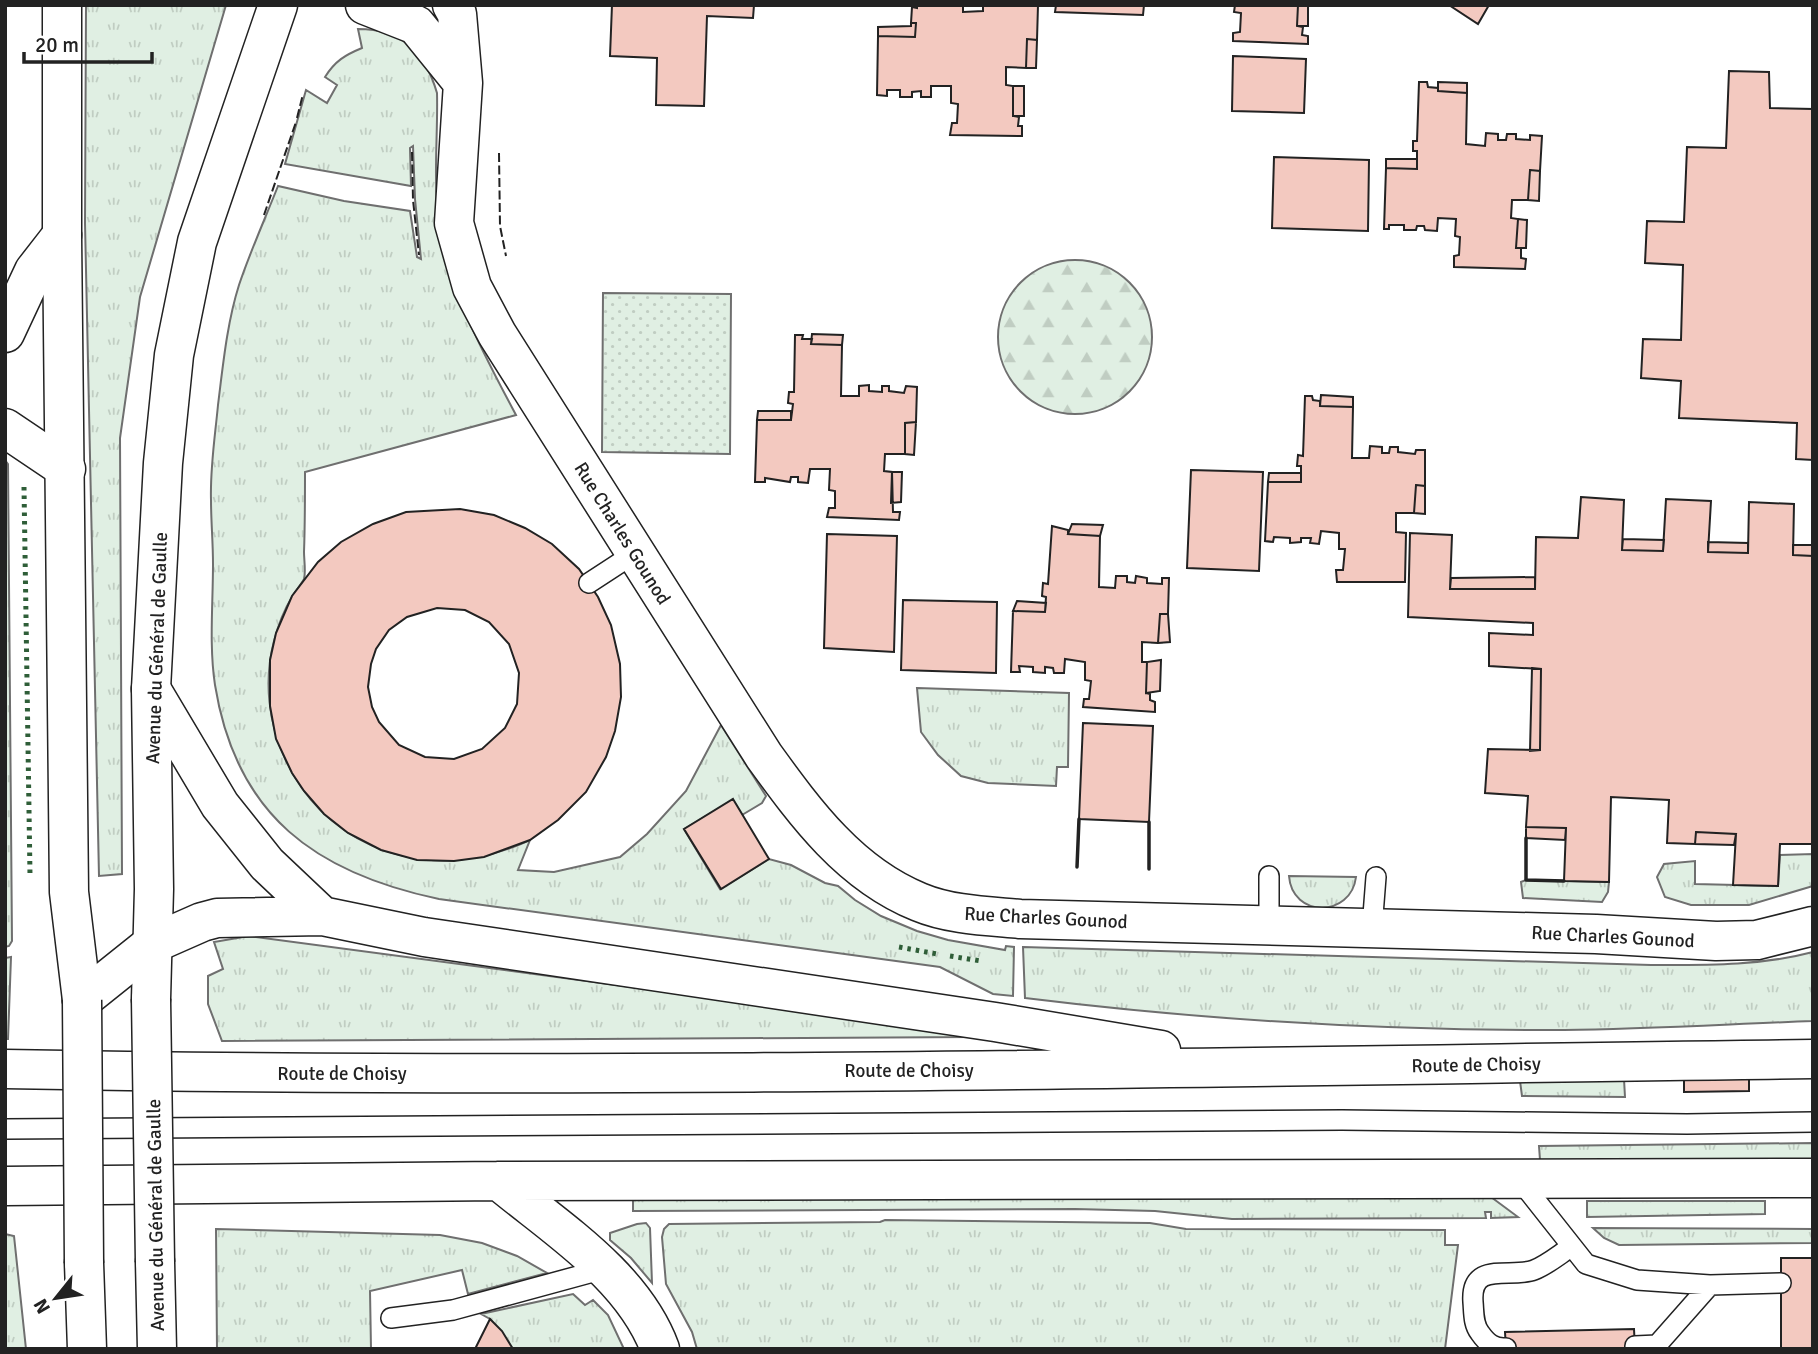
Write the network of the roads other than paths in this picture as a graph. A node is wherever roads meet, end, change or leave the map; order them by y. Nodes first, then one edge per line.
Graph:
1 (62, 5) edge
2 (278, 5) edge
3 (452, 5) edge
4 (377, 7) edge
5 (463, 83) junction
6 (62, 234) junction
7 (5, 332) edge
8 (5, 428) edge
9 (66, 469) junction
10 (635, 553) junction
11 (589, 583) dead end
12 (151, 689) junction
13 (1269, 876) dead end
14 (1376, 877) dead end
15 (321, 916) junction
16 (1813, 926) edge
17 (1269, 927) junction
18 (1372, 928) junction
19 (152, 944) junction
20 (82, 1000) junction
21 (1813, 1059) edge
22 (1267, 1068) junction
23 (5, 1069) edge
24 (1813, 1122) edge
25 (5, 1129) edge
26 (1517, 1178) junction
27 (1813, 1178) edge
28 (499, 1181) junction
29 (5, 1186) edge
30 (1571, 1247) junction
31 (604, 1269) junction
32 (1781, 1283) dead end
33 (1710, 1284) junction
34 (391, 1318) dead end
35 (1635, 1346) dead end
36 (1506, 1348) edge
37 (87, 1349) edge
38 (157, 1349) edge
39 (660, 1349) edge

1 - 6 main road
2 - 12 main road, Avenue du Général de Gaulle
3 - 5 main road, Rue Charles Gounod
4 - 5 main road
5 - 10 main road, Rue Charles Gounod
6 - 7 main road
6 - 9 main road
8 - 9 main road
9 - 20 main road
10 - 11 lane
10 - 17 main road, Rue Charles Gounod
12 - 15 main road
12 - 19 main road, Avenue du Général de Gaulle
13 - 17 lane
14 - 18 lane
15 - 19 main road
15 - 22 main road
16 - 18 main road, Rue Charles Gounod
17 - 18 main road, Rue Charles Gounod
19 - 20 main road
19 - 38 main road, Avenue du Général de Gaulle, bridge
20 - 37 main road, bridge
21 - 22 main road, Route de Choisy
22 - 23 main road, Route de Choisy
24 - 25 lane
26 - 27 main road
26 - 28 main road
26 - 30 lane
28 - 29 main road
28 - 31 main road
30 - 33 lane
30 - 36 lane
31 - 34 lane
31 - 39 main road
32 - 33 lane
33 - 35 lane

